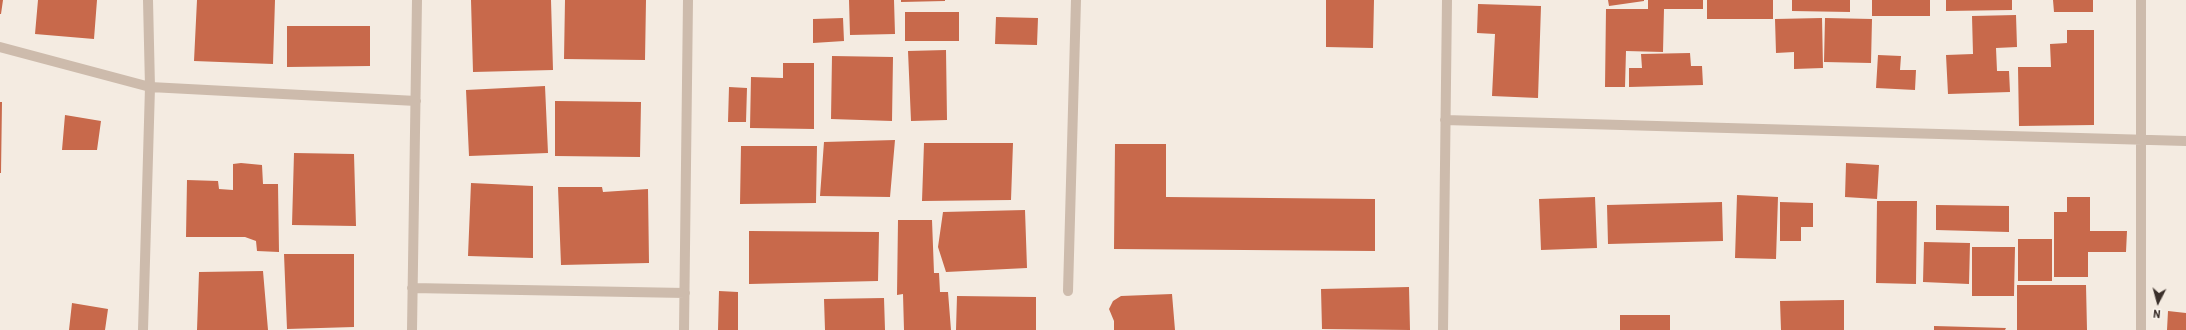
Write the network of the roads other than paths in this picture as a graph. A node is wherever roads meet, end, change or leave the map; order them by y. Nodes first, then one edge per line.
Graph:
1 (148, 0) edge
2 (417, 0) edge
3 (688, 0) edge
4 (1076, 0) edge
5 (1447, 0) edge
6 (2141, 0) edge
7 (0, 47) edge
8 (150, 87) junction
9 (416, 101) junction
10 (1445, 120) junction
11 (2141, 140) junction
12 (2186, 141) edge
13 (412, 288) junction
14 (1068, 291) dead end
15 (685, 293) junction
16 (143, 330) edge
17 (412, 330) edge
18 (684, 330) edge
19 (1443, 330) edge
20 (2141, 330) edge

1 - 8 street
2 - 9 street
3 - 15 street
4 - 14 street
5 - 10 street
6 - 11 street
7 - 8 street
8 - 9 street
8 - 16 street
9 - 13 street
10 - 11 street
10 - 19 street
11 - 12 street
11 - 20 street
13 - 15 street
13 - 17 street
15 - 18 street

